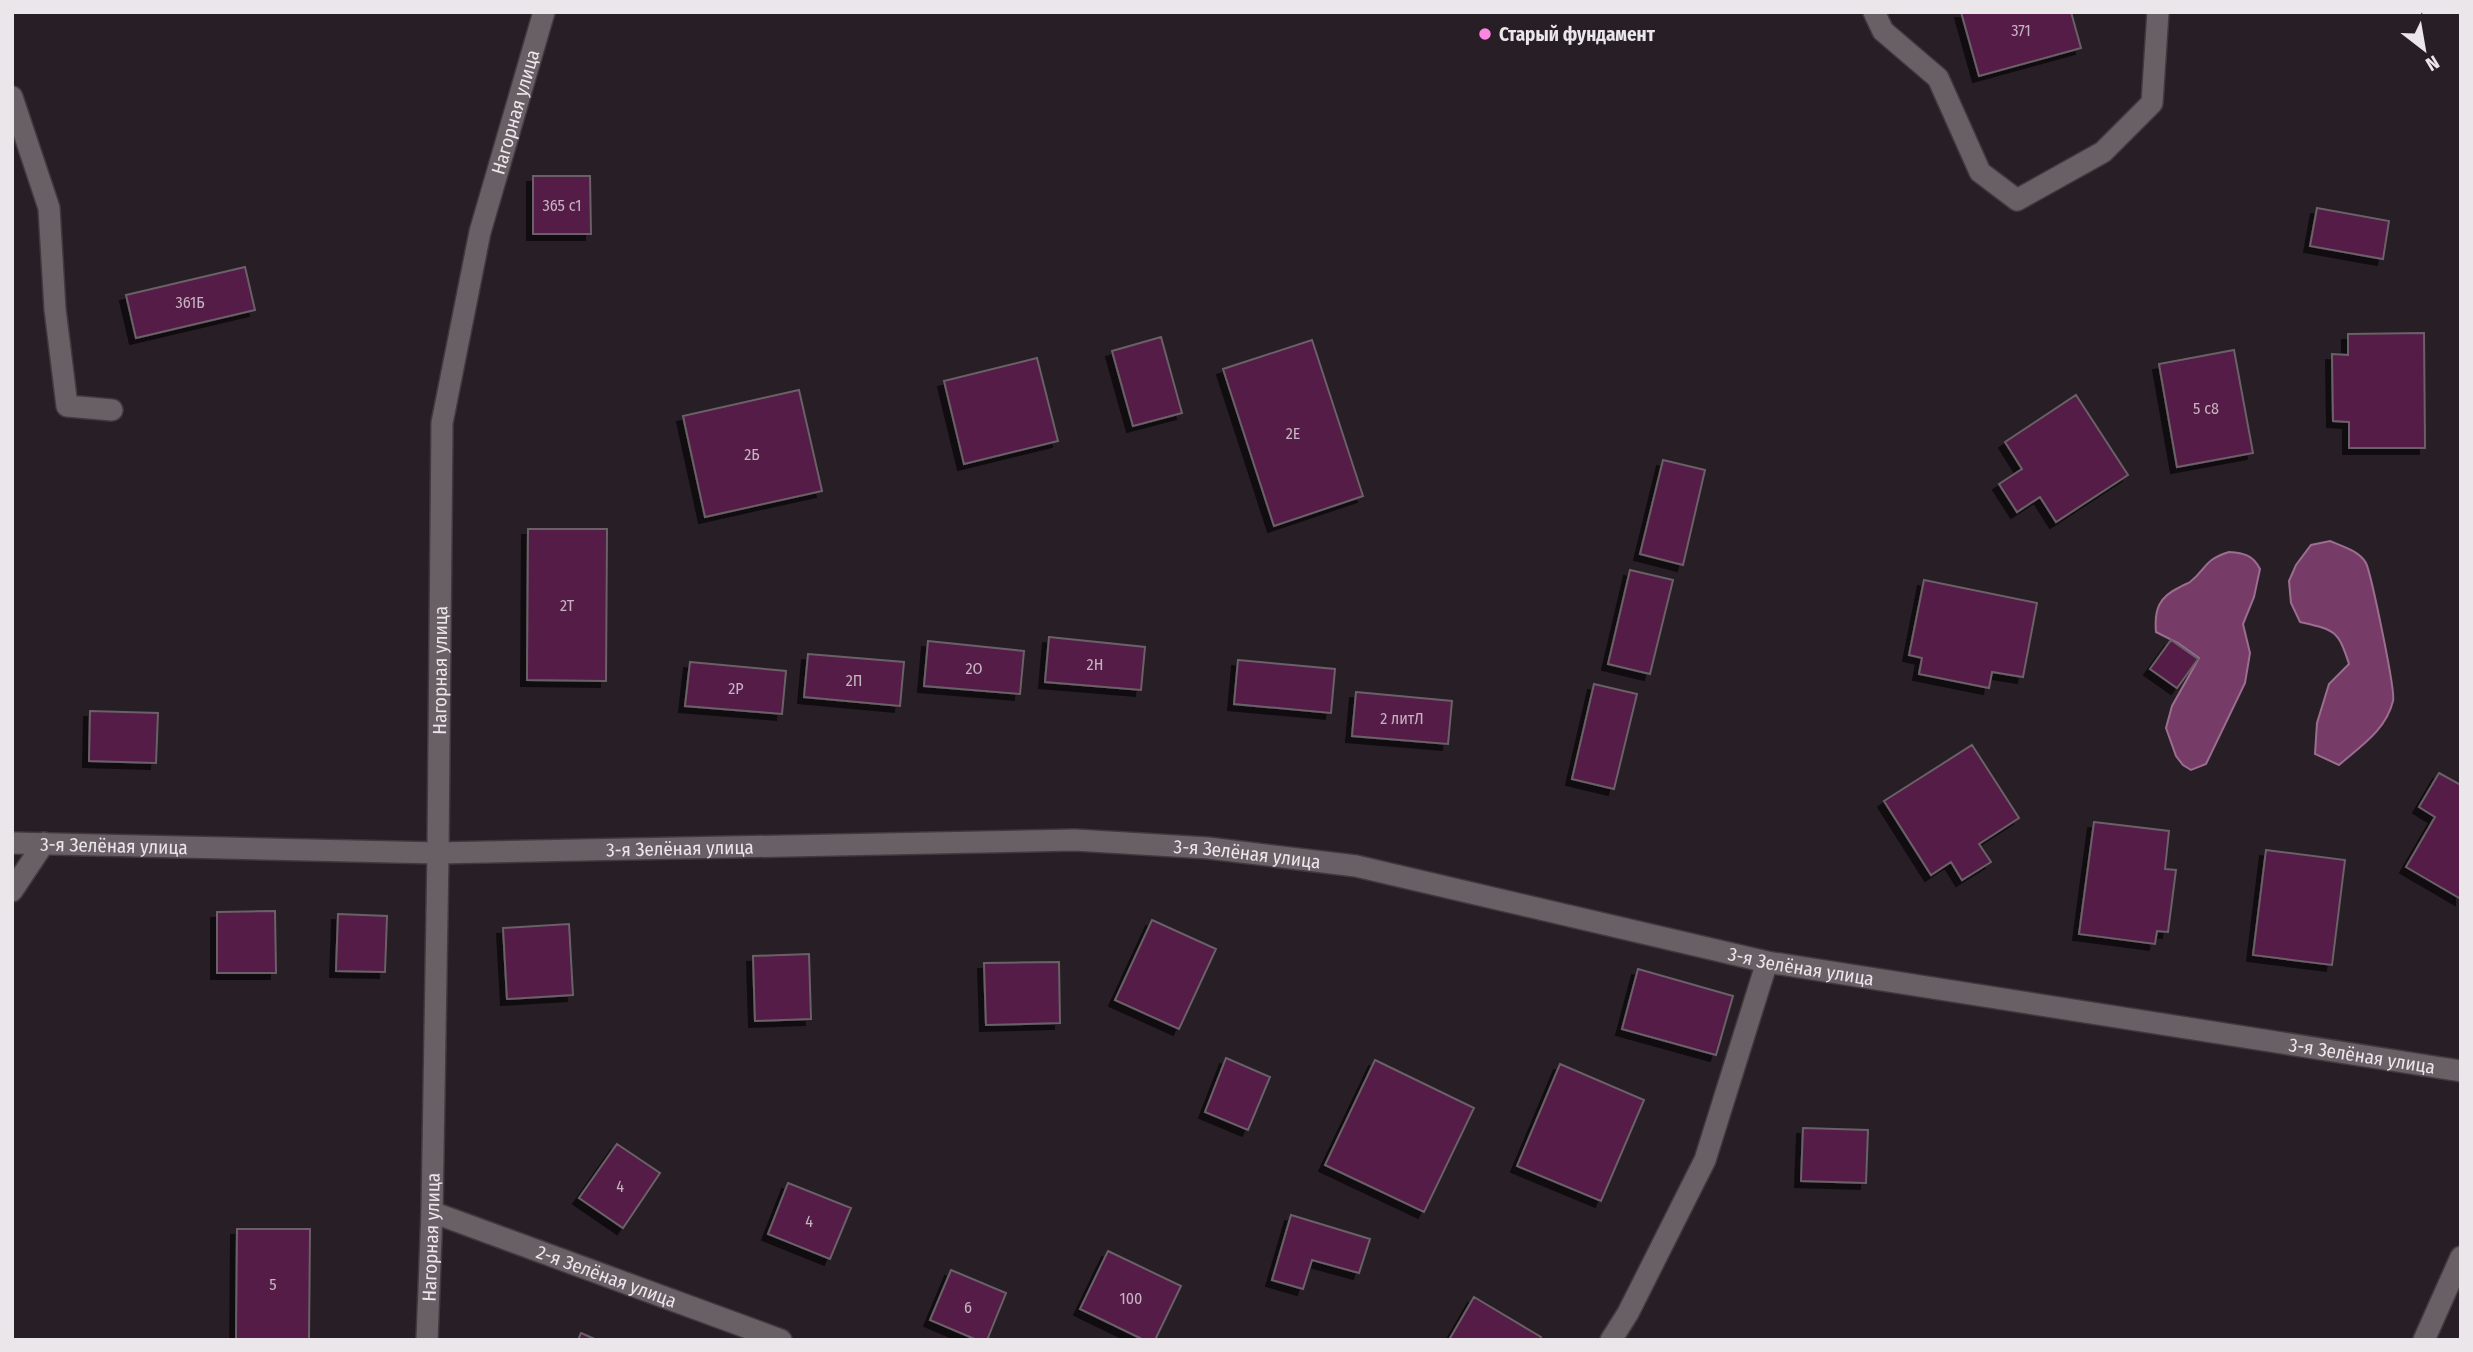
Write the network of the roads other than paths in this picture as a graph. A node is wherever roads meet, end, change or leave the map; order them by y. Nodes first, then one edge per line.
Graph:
1 (544, 12) edge
2 (1874, 12) edge
3 (2158, 12) edge
4 (12, 97) edge
5 (111, 410) dead end
6 (12, 842) edge
7 (44, 843) junction
8 (438, 853) junction
9 (12, 891) edge
10 (1767, 962) junction
11 (2461, 1072) edge
12 (432, 1212) junction
13 (2461, 1256) edge
14 (427, 1340) edge
15 (781, 1340) edge
16 (1611, 1340) edge
17 (2424, 1340) edge

1 - 8 street, Нагорная улица
2 - 3 street
4 - 5 street
6 - 7 street, 3-я Зелёная улица
7 - 8 street, 3-я Зелёная улица
7 - 9 street
8 - 10 street, 3-я Зелёная улица
8 - 12 street, Нагорная улица
10 - 11 street, 3-я Зелёная улица
10 - 16 street
12 - 14 street, Нагорная улица
12 - 15 street, 2-я Зелёная улица
13 - 17 street

